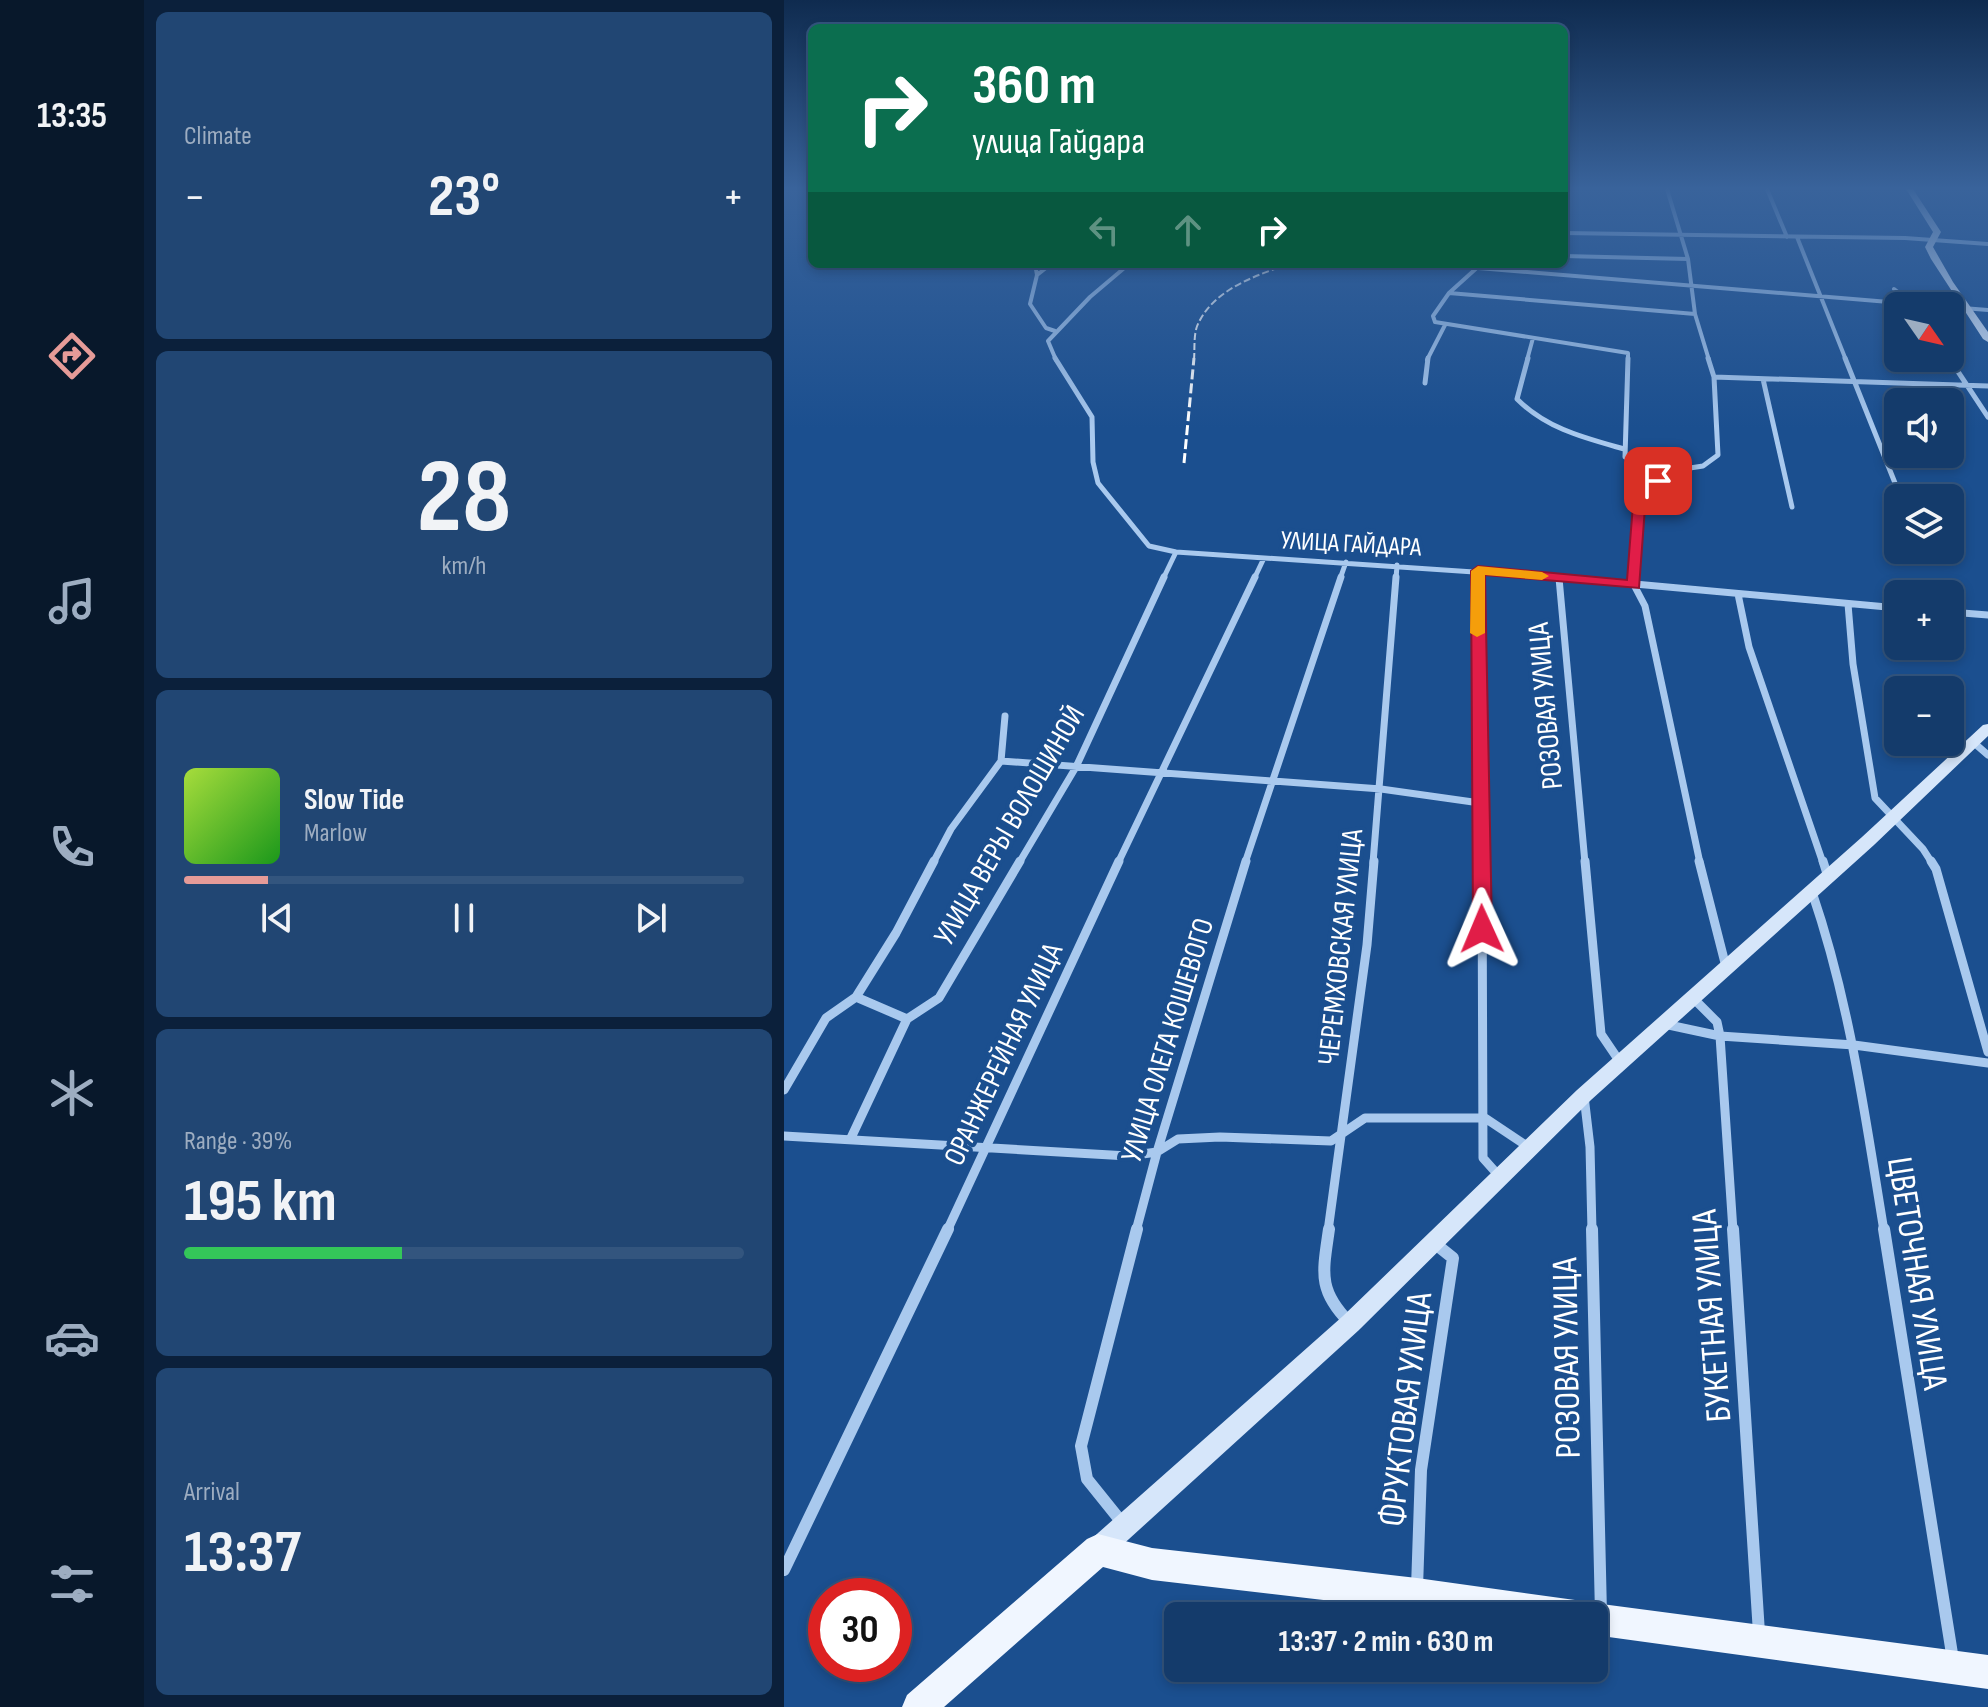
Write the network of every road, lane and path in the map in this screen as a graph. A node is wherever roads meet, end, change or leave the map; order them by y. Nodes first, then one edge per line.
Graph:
1 (1036, 269) edge
2 (1045, 269) edge
3 (1124, 269) edge
4 (1476, 269) edge
5 (1509, 269) edge
6 (1690, 269) edge
7 (1810, 269) edge
8 (1941, 269) edge
9 (1037, 275) junction
10 (1693, 285) junction
11 (1894, 289) dead end
12 (1898, 292) edge
13 (1449, 293) junction
14 (1821, 297) junction
15 (1884, 302) edge
16 (1964, 308) edge
17 (1969, 308) junction
18 (1988, 310) edge
19 (1695, 314) junction
20 (1445, 325) junction
21 (1055, 331) junction
22 (1533, 338) junction
23 (1988, 339) edge
24 (1958, 372) edge
25 (1714, 377) junction
26 (1763, 379) junction
27 (1855, 381) junction
28 (1425, 383) dead end
29 (1966, 385) junction
30 (1988, 386) edge
31 (1988, 417) edge
32 (1624, 449) junction
33 (1677, 470) junction
34 (1895, 484) edge
35 (1792, 507) dead end
36 (1176, 552) junction
37 (1264, 558) junction
38 (1346, 562) junction
39 (1397, 565) junction
40 (1478, 571) junction
41 (1559, 578) junction
42 (1634, 585) junction
43 (1738, 594) junction
44 (1848, 604) junction
45 (1884, 607) edge
46 (1964, 613) edge
47 (1988, 615) edge
48 (1005, 716) dead end
49 (1983, 742) edge
50 (1001, 761) junction
51 (1076, 767) junction
52 (1159, 774) junction
53 (1271, 780) junction
54 (1381, 789) junction
55 (1480, 803) junction
56 (1892, 819) junction
57 (1828, 877) junction
58 (1812, 891) junction
59 (1726, 967) junction
60 (856, 997) junction
61 (1693, 997) junction
62 (907, 1019) junction
63 (1662, 1023) junction
64 (1720, 1036) junction
65 (1854, 1045) junction
66 (1988, 1052) edge
67 (1620, 1062) junction
68 (1988, 1063) edge
69 (784, 1090) edge
70 (1584, 1095) junction
71 (1485, 1118) junction
72 (1344, 1133) junction
73 (784, 1136) edge
74 (850, 1140) junction
75 (1530, 1148) junction
76 (986, 1150) junction
77 (1157, 1152) junction
78 (1500, 1177) junction
79 (1432, 1242) junction
80 (1351, 1323) junction
81 (1125, 1527) junction
82 (1098, 1550) junction
83 (784, 1570) edge
84 (1417, 1594) junction
85 (1475, 1602) edge
86 (1590, 1602) edge
87 (1608, 1620) edge
88 (1760, 1641) junction
89 (1954, 1668) junction
90 (1988, 1672) edge
91 (919, 1707) edge

1 - 9 street
2 - 9 street
3 - 21 street
4 - 13 street
5 - 10 street
6 - 10 street
7 - 14 street
8 - 17 main road
9 - 21 street
10 - 14 street
10 - 19 street
11 - 12 street
13 - 19 street
13 - 20 street
14 - 15 street
14 - 27 street
16 - 17 street
17 - 18 street
17 - 23 main road
19 - 25 street
20 - 22 street
20 - 28 street
21 - 36 street, УЛИЦА ГАЙДАРА
22 - 32 street
22 - 32 street
24 - 29 street
25 - 26 street
25 - 33 street
26 - 27 street
26 - 35 street
27 - 29 street
27 - 34 street
29 - 30 street
29 - 31 street
32 - 33 street
33 - 42 street
36 - 37 street, УЛИЦА ГАЙДАРА
36 - 51 street, УЛИЦА ВЕРЫ ВОЛОШИНОЙ
37 - 38 street, УЛИЦА ГАЙДАРА
37 - 52 street, ОРАНЖЕРЕЙНАЯ УЛИЦА
38 - 39 street, УЛИЦА ГАЙДАРА
38 - 53 street, УЛИЦА ОЛЕГА КОШЕВОГО
39 - 40 street, УЛИЦА ГАЙДАРА
39 - 54 street, ЧЕРЕМХОВСКАЯ УЛИЦА
40 - 41 street, УЛИЦА ГАЙДАРА
40 - 55 street
41 - 42 street, УЛИЦА ГАЙДАРА
41 - 67 street, РОЗОВАЯ УЛИЦА
42 - 43 street, УЛИЦА ГАЙДАРА
42 - 59 street
43 - 44 street, УЛИЦА ГАЙДАРА
43 - 57 street
44 - 45 street, УЛИЦА ГАЙДАРА
44 - 56 street
46 - 47 street
48 - 50 street
49 - 56 main road
50 - 51 street
50 - 60 street, УЛИЦА ВЕРЫ ВОЛОШИНОЙ
51 - 52 street
51 - 62 street, УЛИЦА ВЕРЫ ВОЛОШИНОЙ
52 - 53 street
52 - 76 street, ОРАНЖЕРЕЙНАЯ УЛИЦА
53 - 54 street
53 - 77 street, УЛИЦА ОЛЕГА КОШЕВОГО
54 - 55 street
54 - 72 street, ЧЕРЕМХОВСКАЯ УЛИЦА
55 - 71 street
56 - 57 main road
56 - 66 street
57 - 58 main road
58 - 59 main road
58 - 65 street, ЦВЕТОЧНАЯ УЛИЦА
59 - 61 main road
60 - 62 street
60 - 69 street, УЛИЦА ВЕРЫ ВОЛОШИНОЙ
61 - 63 main road
61 - 64 street, БУКЕТНАЯ УЛИЦА
62 - 74 street
63 - 64 street
63 - 67 main road
64 - 65 street
64 - 88 street, БУКЕТНАЯ УЛИЦА
65 - 68 street
65 - 89 street, ЦВЕТОЧНАЯ УЛИЦА
67 - 70 main road
70 - 75 main road
70 - 86 street, РОЗОВАЯ УЛИЦА
71 - 72 street
71 - 75 street
71 - 78 street
72 - 77 street
72 - 80 street, ЧЕРЕМХОВСКАЯ УЛИЦА
73 - 74 street
74 - 76 street
75 - 78 main road
76 - 77 street
76 - 83 street, ОРАНЖЕРЕЙНАЯ УЛИЦА
77 - 81 street, УЛИЦА ОЛЕГА КОШЕВОГО
78 - 79 main road
79 - 80 main road
79 - 84 street, ФРУКТОВАЯ УЛИЦА
80 - 81 main road
81 - 82 main road
82 - 84 main road
82 - 91 main road
84 - 85 main road
87 - 88 main road
88 - 89 main road
89 - 90 main road

